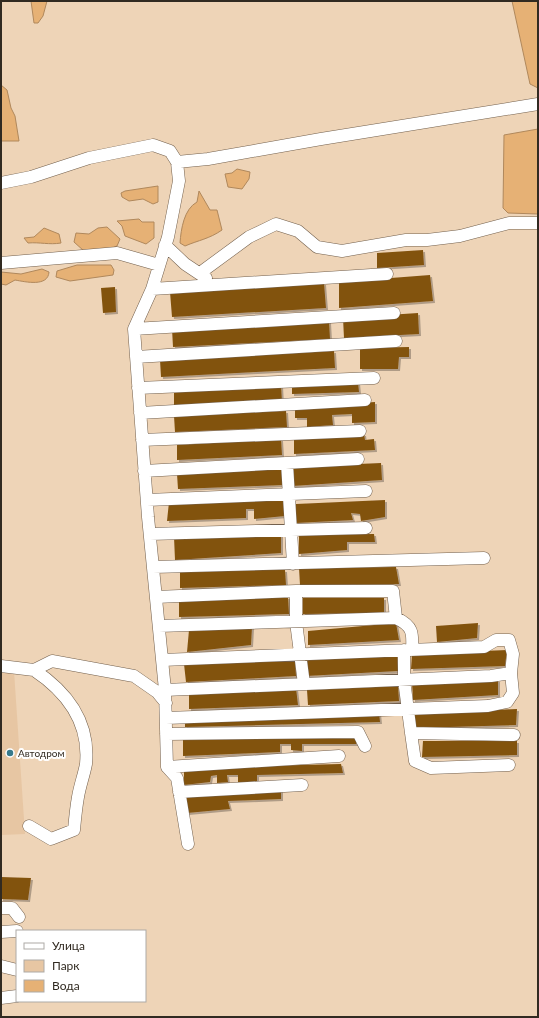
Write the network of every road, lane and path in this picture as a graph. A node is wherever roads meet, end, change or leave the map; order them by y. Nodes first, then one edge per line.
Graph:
1 (538, 104) edge
2 (177, 162) junction
3 (1, 183) edge
4 (538, 223) edge
5 (165, 245) junction
6 (1, 263) edge
7 (159, 265) junction
8 (200, 274) junction
9 (387, 274) dead end
10 (216, 285) junction
11 (152, 288) junction
12 (394, 312) dead end
13 (134, 329) junction
14 (396, 341) dead end
15 (136, 357) junction
16 (374, 378) dead end
17 (138, 388) junction
18 (365, 400) dead end
19 (140, 413) junction
20 (360, 431) dead end
21 (142, 440) junction
22 (358, 459) dead end
23 (287, 463) junction
24 (144, 471) junction
25 (366, 491) dead end
26 (289, 494) junction
27 (147, 500) junction
28 (366, 528) dead end
29 (290, 530) junction
30 (150, 534) junction
31 (484, 558) dead end
32 (293, 564) junction
33 (153, 567) junction
34 (296, 591) junction
35 (156, 597) junction
36 (396, 618) junction
37 (296, 622) junction
38 (159, 626) junction
39 (408, 650) junction
40 (300, 654) junction
41 (162, 660) junction
42 (1, 666) edge
43 (34, 670) junction
44 (511, 673) junction
45 (404, 680) junction
46 (304, 684) junction
47 (165, 690) junction
48 (166, 703) junction
49 (408, 709) junction
50 (166, 718) junction
51 (411, 733) junction
52 (166, 734) junction
53 (514, 734) dead end
54 (365, 746) dead end
55 (340, 756) dead end
56 (509, 765) dead end
57 (167, 767) junction
58 (302, 785) dead end
59 (179, 792) junction
60 (29, 826) dead end
61 (188, 844) dead end
62 (1, 908) edge
63 (19, 917) dead end
64 (16, 931) edge
65 (1, 932) edge
66 (1, 966) edge
67 (16, 970) edge
68 (16, 996) edge
69 (1, 998) edge

1 - 2 lane
2 - 3 lane
2 - 5 lane
4 - 8 lane
5 - 7 lane
5 - 8 lane
6 - 7 lane
7 - 11 lane
8 - 10 lane
9 - 10 lane
10 - 11 lane
11 - 13 lane
12 - 13 lane
13 - 15 lane
14 - 15 lane
15 - 17 lane
16 - 17 lane
17 - 19 lane
18 - 19 lane
19 - 21 lane
20 - 21 lane
21 - 24 lane
22 - 23 lane
23 - 24 lane
23 - 26 lane
24 - 27 lane
25 - 26 lane
26 - 27 lane
26 - 29 lane
27 - 30 lane
28 - 29 lane
29 - 30 lane
29 - 32 lane
30 - 33 lane
31 - 32 lane
32 - 33 lane
33 - 35 lane
34 - 35 lane
34 - 36 lane
34 - 37 lane
35 - 38 lane
36 - 37 lane
36 - 39 lane
37 - 38 lane
37 - 40 lane
38 - 41 lane
39 - 40 lane
39 - 44 lane
39 - 45 lane
40 - 41 lane
40 - 46 lane
41 - 47 lane
42 - 43 lane
43 - 48 lane
43 - 60 lane
44 - 45 lane
44 - 49 lane
45 - 46 lane
45 - 49 lane
46 - 47 lane
47 - 48 lane
48 - 50 lane
49 - 50 lane
49 - 51 lane
50 - 52 lane
51 - 53 lane
51 - 56 lane
52 - 54 lane
52 - 57 lane
55 - 57 lane
57 - 59 lane
58 - 59 lane
59 - 61 lane
62 - 63 lane
64 - 65 lane
66 - 67 lane
68 - 69 lane

